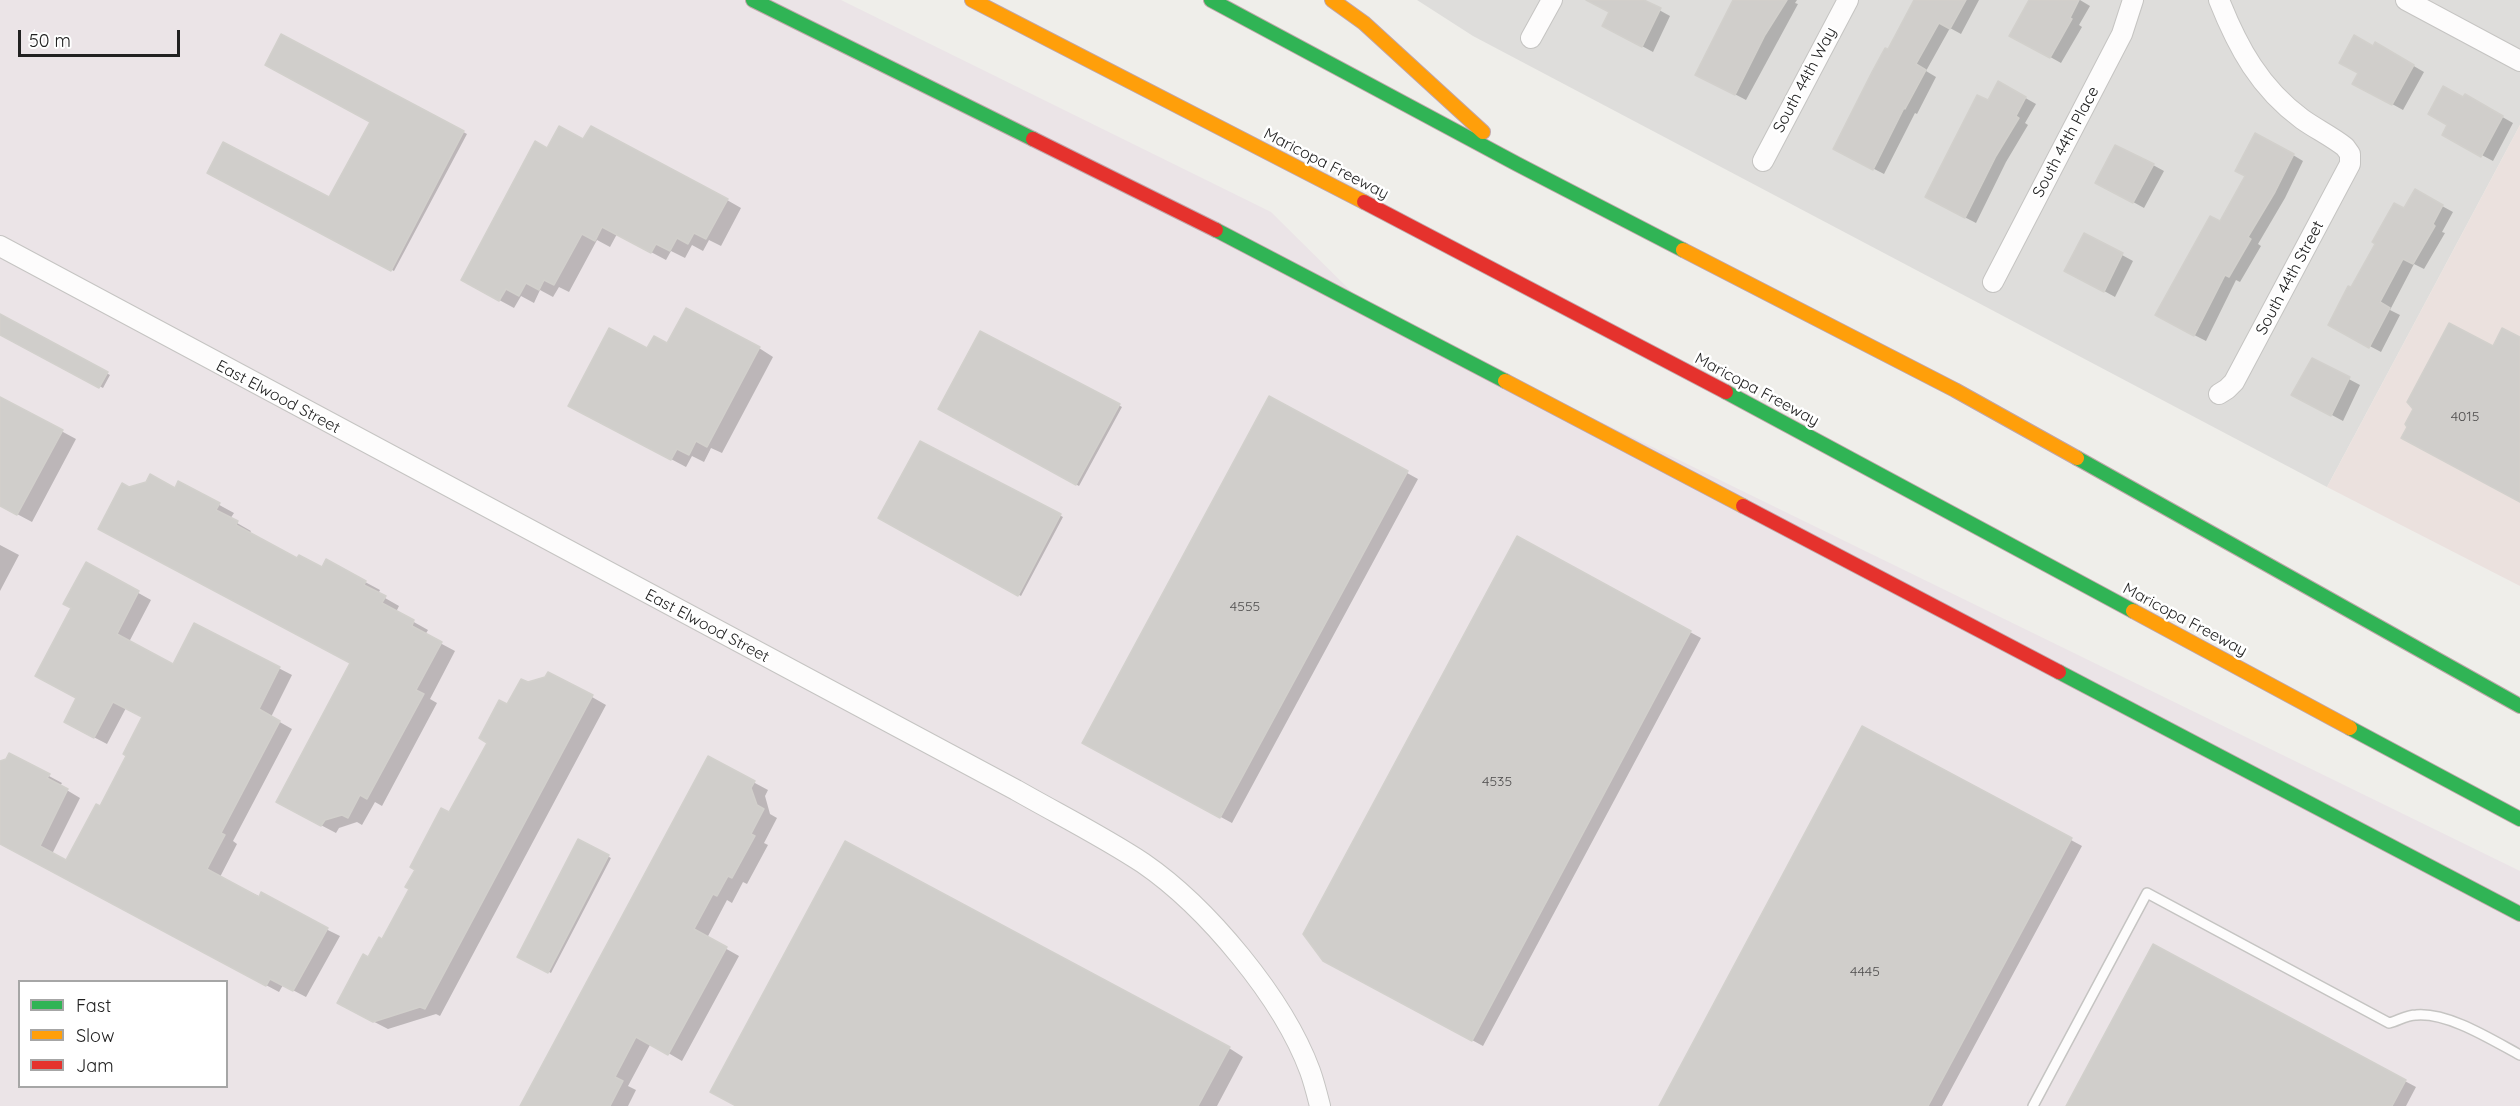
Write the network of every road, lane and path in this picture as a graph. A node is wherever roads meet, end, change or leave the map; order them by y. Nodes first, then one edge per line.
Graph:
1 (753, 0) edge
2 (972, 0) edge
3 (1211, 0) edge
4 (1332, 0) edge
5 (1551, 0) edge
6 (1848, 0) edge
7 (2133, 0) edge
8 (2219, 0) edge
9 (2406, 0) edge
10 (1532, 38) dead end
11 (2520, 61) edge
12 (1763, 161) dead end
13 (1517, 164) junction
14 (0, 246) edge
15 (1993, 282) dead end
16 (2218, 394) dead end
17 (2520, 706) edge
18 (2520, 819) edge
19 (2451, 877) junction
20 (2520, 914) edge
21 (2520, 924) edge
22 (2520, 1055) edge
23 (1320, 1106) edge
24 (2033, 1106) edge

1 - 19 highway
2 - 18 highway, Maricopa Freeway
3 - 13 highway
4 - 13 highway
5 - 10 street
6 - 12 street, South 44th Way
7 - 15 street, South 44th Place
8 - 16 street, South 44th Street
9 - 11 street
13 - 17 highway
14 - 23 street, East Elwood Street
19 - 20 highway
19 - 21 highway
22 - 24 lane

